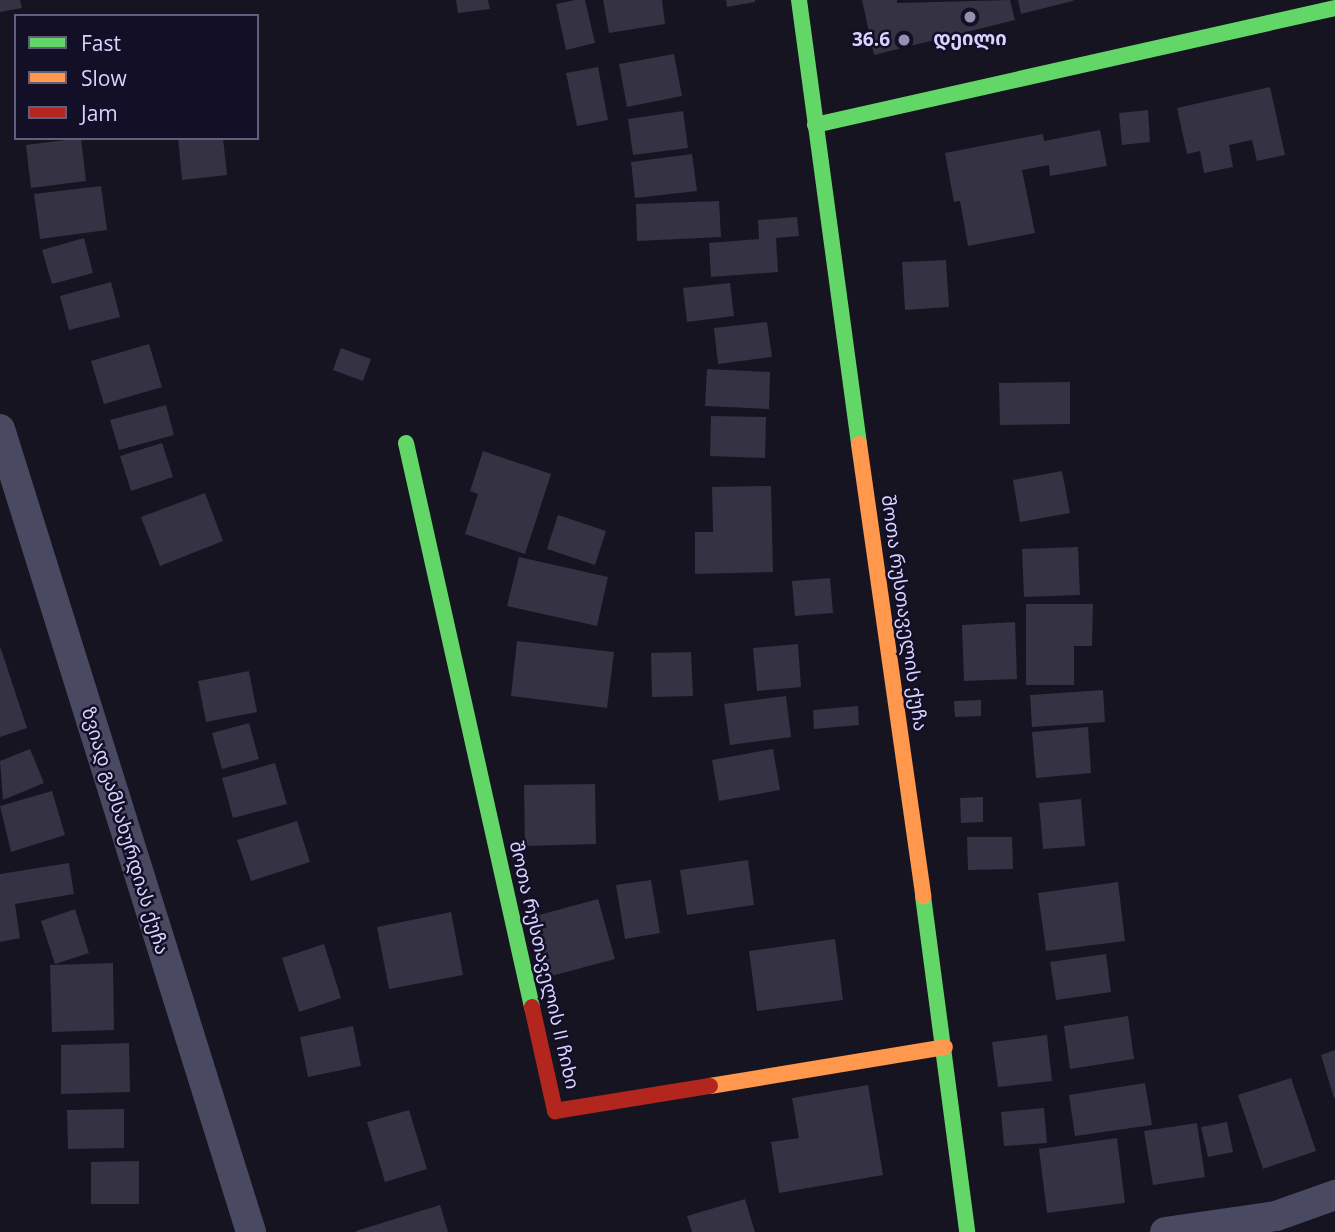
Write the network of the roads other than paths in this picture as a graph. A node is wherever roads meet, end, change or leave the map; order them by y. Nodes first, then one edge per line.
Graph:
1 (799, 0) edge
2 (1332, 5) edge
3 (815, 125) junction
4 (0, 429) edge
5 (405, 443) dead end
6 (945, 1046) junction
7 (1335, 1195) edge
8 (251, 1232) edge
9 (967, 1232) edge
10 (1165, 1232) edge

1 - 3 street, შოთა რუსთაველის ქუჩა
2 - 3 street
3 - 6 street, შოთა რუსთაველის ქუჩა
4 - 8 street, ზვიად გამსახურდიას ქუჩა
5 - 6 street, შოთა რუსთაველის II ჩიხი
6 - 9 street, შოთა რუსთაველის ქუჩა
7 - 10 street

